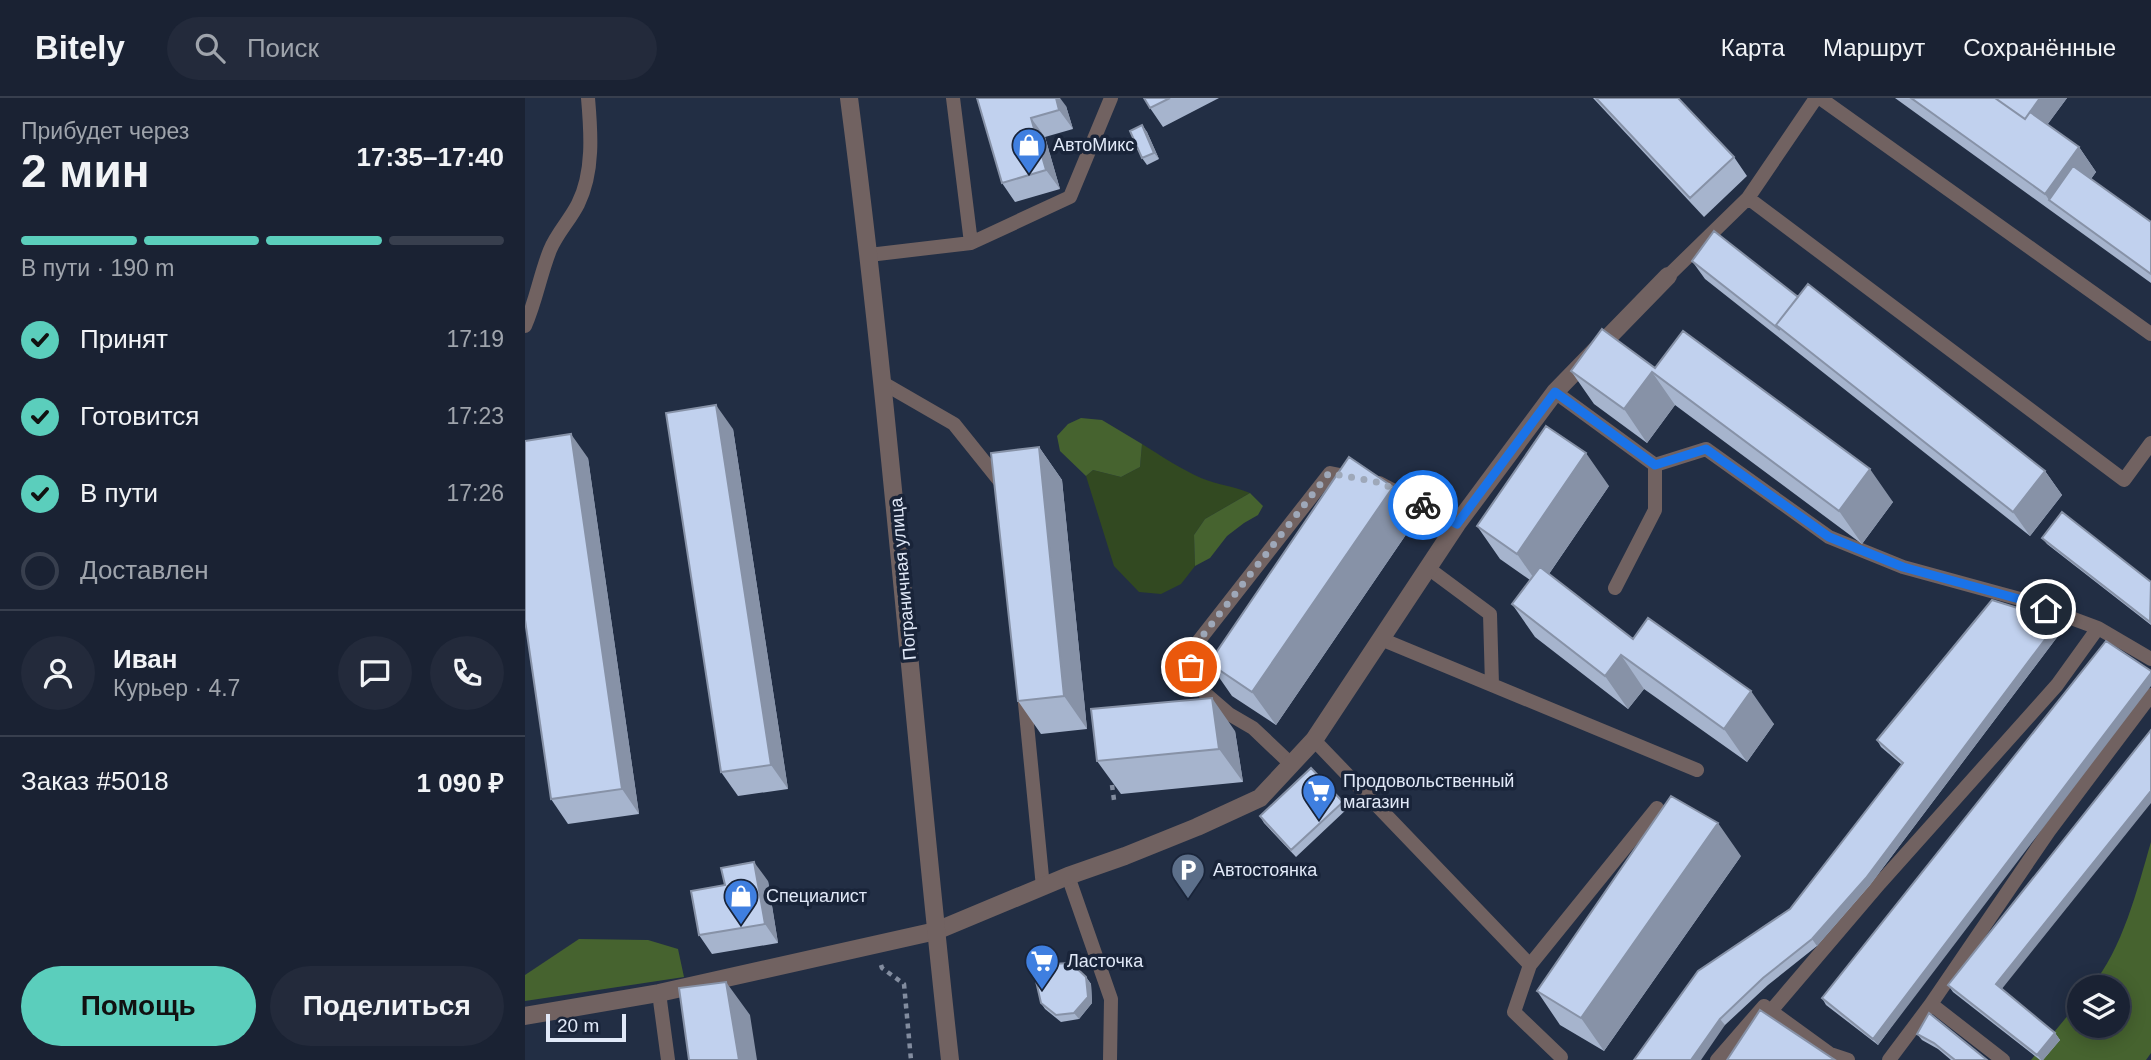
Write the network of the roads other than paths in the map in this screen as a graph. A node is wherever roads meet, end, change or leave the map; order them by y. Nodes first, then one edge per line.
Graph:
1 (588, 98) edge
2 (849, 98) edge
3 (953, 98) edge
4 (1111, 98) edge
5 (1818, 98) edge
6 (1748, 198) junction
7 (971, 243) junction
8 (869, 255) junction
9 (1668, 276) joint
10 (525, 326) edge
11 (2151, 334) edge
12 (883, 383) junction
13 (1555, 392) junction
14 (2151, 443) edge
15 (1655, 465) junction
16 (1005, 496) edge
17 (1457, 524) junction
18 (1428, 568) junction
19 (1615, 588) dead end
20 (2098, 628) junction
21 (1381, 639) junction
22 (2151, 659) edge
23 (1023, 685) edge
24 (1492, 685) junction
25 (2151, 695) edge
26 (1314, 740) junction
27 (1291, 764) junction
28 (1697, 770) dead end
29 (1657, 807) dead end
30 (1068, 876) junction
31 (1043, 887) junction
32 (936, 931) junction
33 (1530, 965) junction
34 (659, 993) junction
35 (1931, 1004) junction
36 (1770, 1012) junction
37 (525, 1016) edge
38 (1561, 1057) dead end
39 (668, 1060) edge
40 (950, 1060) edge
41 (1110, 1060) edge
42 (1717, 1060) edge
43 (1848, 1060) edge
44 (1889, 1060) edge
45 (2003, 1060) edge

1 - 10 lane
2 - 8 street, Пограничная улица
3 - 7 lane
4 - 7 lane
5 - 6 lane
5 - 11 lane
6 - 9 lane
6 - 14 lane
7 - 8 lane
8 - 12 street, Пограничная улица
9 - 13 street
12 - 16 lane
12 - 32 street, Пограничная улица
13 - 15 lane
13 - 17 street
15 - 19 lane
15 - 20 lane
17 - 18 street
17 - 27 lane
18 - 21 street
18 - 24 lane
20 - 22 lane
20 - 36 lane
21 - 24 lane
21 - 26 street
23 - 31 lane
24 - 28 lane
25 - 35 lane
26 - 27 street
26 - 33 lane
27 - 30 street
29 - 33 lane
30 - 31 street
30 - 41 lane
31 - 32 street
32 - 34 street
32 - 40 street, Пограничная улица
33 - 38 lane
34 - 37 street
34 - 39 lane
35 - 44 lane
35 - 45 lane
36 - 42 lane
36 - 43 lane

